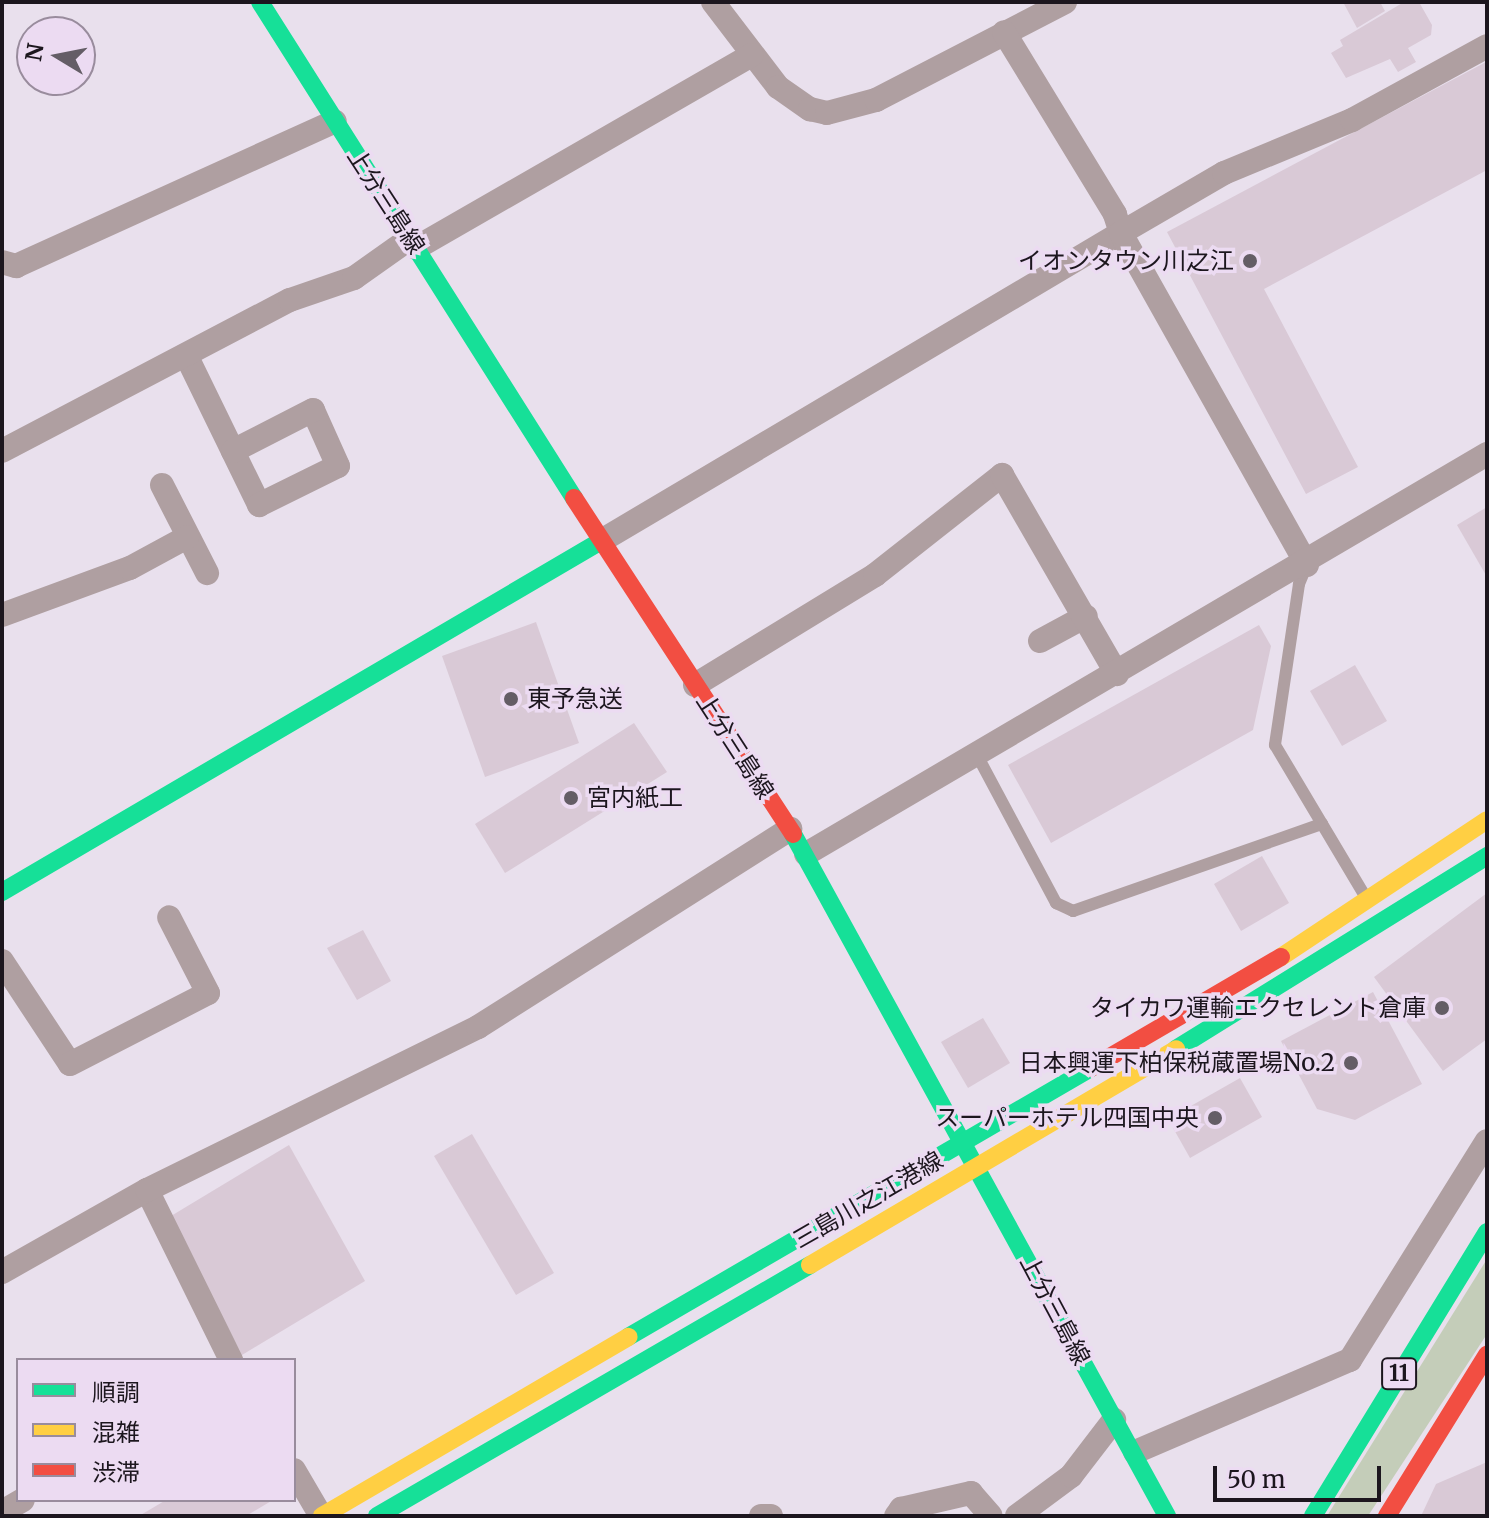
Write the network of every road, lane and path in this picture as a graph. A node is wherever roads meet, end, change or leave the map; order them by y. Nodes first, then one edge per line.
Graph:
1 (260, 2) edge
2 (713, 2) edge
3 (1065, 2) edge
4 (1004, 32) junction
5 (1487, 46) edge
6 (751, 55) junction
7 (335, 121) junction
8 (1121, 233) junction
9 (413, 243) junction
10 (2, 262) edge
11 (186, 355) junction
12 (2, 451) edge
13 (233, 451) dead end
14 (1487, 454) edge
15 (162, 485) dead end
16 (187, 537) junction
17 (601, 541) junction
18 (1307, 565) junction
19 (207, 573) dead end
20 (2, 615) edge
21 (1086, 616) junction
22 (1040, 641) dead end
23 (1117, 674) junction
24 (695, 685) junction
25 (977, 755) junction
26 (1487, 820) edge
27 (1322, 824) junction
28 (790, 829) junction
29 (806, 854) junction
30 (1487, 856) edge
31 (2, 892) edge
32 (1369, 903) junction
33 (169, 917) dead end
34 (2, 961) edge
35 (1487, 1141) edge
36 (966, 1143) junction
37 (980, 1167) junction
38 (147, 1190) junction
39 (1487, 1232) edge
40 (2, 1272) edge
41 (1487, 1355) edge
42 (230, 1358) edge
43 (1114, 1420) junction
44 (1135, 1452) junction
45 (296, 1473) edge
46 (20, 1502) edge
47 (2, 1512) edge
48 (322, 1516) edge
49 (377, 1516) edge
50 (761, 1516) edge
51 (771, 1516) edge
52 (896, 1516) edge
53 (991, 1516) edge
54 (1017, 1516) edge
55 (1167, 1516) edge
56 (1313, 1516) edge
57 (1387, 1516) edge

1 - 7 main road, 上分三島線
2 - 6 street
3 - 4 street
4 - 6 street
4 - 8 street
5 - 8 street
6 - 9 street
7 - 9 main road, 上分三島線
7 - 10 street
8 - 17 street
8 - 18 street
9 - 11 street
9 - 17 main road, 上分三島線
11 - 12 street
11 - 13 street
14 - 18 street
15 - 16 street
16 - 19 street
16 - 20 street
17 - 24 main road, 上分三島線
17 - 31 main road
18 - 23 street
18 - 27 lane
21 - 22 street
21 - 23 street
21 - 24 street
23 - 25 street
24 - 28 main road, 上分三島線
25 - 27 lane
25 - 29 street
26 - 32 main road, 三島川之江港線
27 - 32 lane
28 - 29 main road, 上分三島線
28 - 38 street
29 - 36 main road, 上分三島線
30 - 37 main road, 三島川之江港線
32 - 36 main road, 三島川之江港線
33 - 34 street
35 - 44 street
36 - 37 main road, 上分三島線
36 - 48 main road, 三島川之江港線
37 - 43 main road, 上分三島線
37 - 49 main road, 三島川之江港線
38 - 40 street
38 - 42 street
39 - 56 main road, 11
41 - 57 main road
43 - 44 main road, 上分三島線
43 - 54 street
44 - 55 main road, 上分三島線
45 - 48 street
46 - 47 street
50 - 51 street
52 - 53 street

